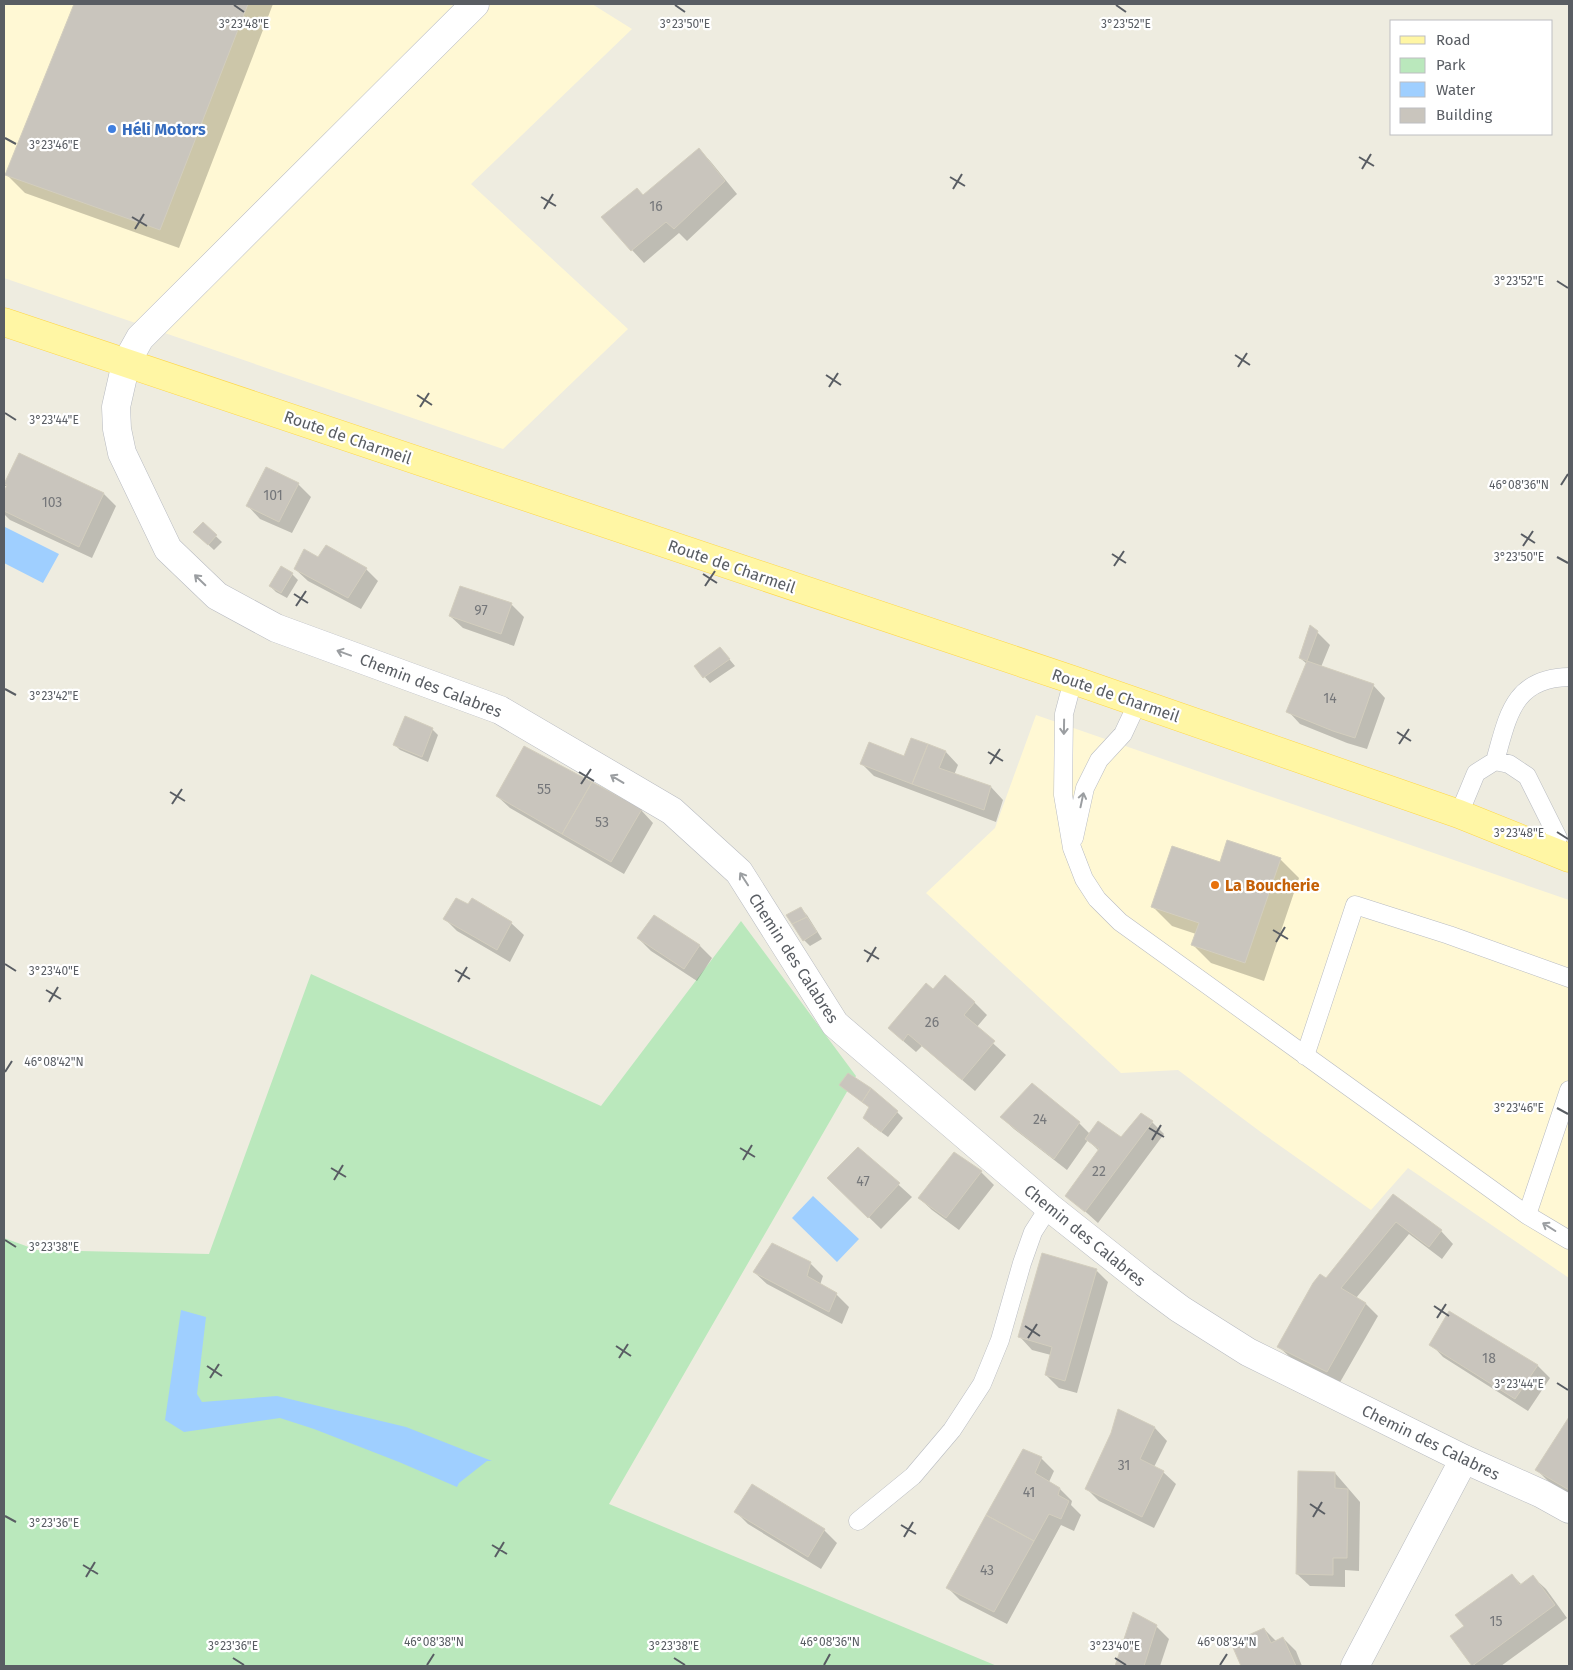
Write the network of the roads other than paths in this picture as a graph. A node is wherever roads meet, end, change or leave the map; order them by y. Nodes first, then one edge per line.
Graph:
1 (475, 4) edge
2 (4, 322) edge
3 (126, 363) junction
4 (1569, 677) edge
5 (1073, 680) junction
6 (1138, 702) junction
7 (1495, 761) junction
8 (1459, 814) junction
9 (1566, 846) edge
10 (1072, 848) junction
11 (1569, 978) edge
12 (1305, 1056) junction
13 (1569, 1090) edge
14 (1049, 1207) junction
15 (1527, 1214) junction
16 (1569, 1240) edge
17 (1464, 1459) junction
18 (1569, 1509) edge
19 (858, 1521) dead end
20 (1355, 1666) edge

1 - 3 street, Chemin des Calabres
2 - 3 main road, Route de Charmeil
3 - 5 main road, Route de Charmeil
14 -> 3 street, Chemin des Calabres
4 - 7 lane
5 - 6 main road, Route de Charmeil
5 -> 10 lane
6 - 8 main road, Route de Charmeil
10 -> 6 lane
7 - 8 lane
7 - 9 lane
8 - 9 main road, Route de Charmeil
10 - 12 lane
11 - 12 lane
12 - 15 lane
13 - 15 lane
14 - 17 street, Chemin des Calabres
14 - 19 lane
16 -> 15 lane
17 - 18 street, Chemin des Calabres
17 - 20 street

